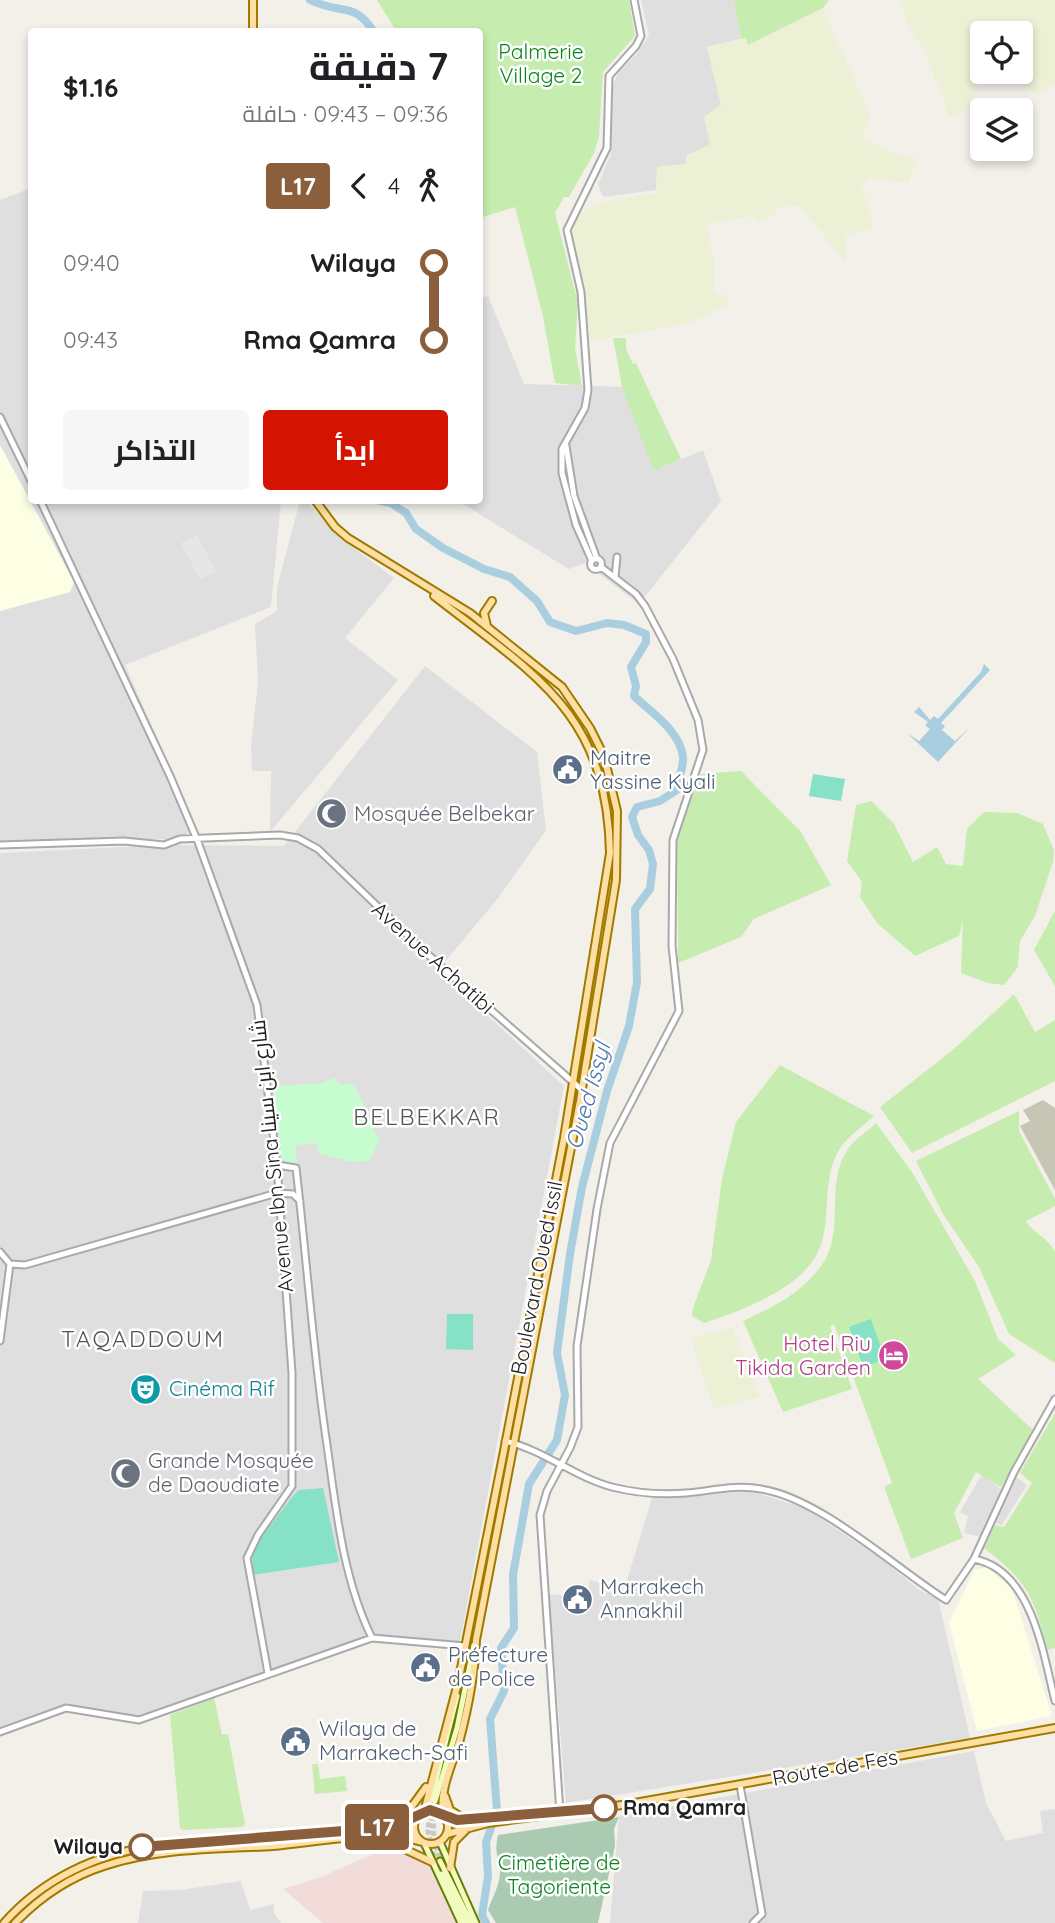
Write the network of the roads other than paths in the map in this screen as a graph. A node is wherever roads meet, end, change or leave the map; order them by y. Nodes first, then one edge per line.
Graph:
1 (253, 0) edge
2 (634, 0) edge
3 (253, 28) edge
4 (0, 417) edge
5 (28, 475) edge
6 (42, 504) edge
7 (318, 504) edge
8 (617, 557) dead end
9 (615, 577) junction
10 (410, 578) junction
11 (492, 601) dead end
12 (488, 628) junction
13 (196, 838) junction
14 (0, 845) edge
15 (573, 1085) junction
16 (582, 1090) junction
17 (276, 1165) junction
18 (298, 1181) junction
19 (277, 1193) junction
20 (288, 1193) junction
21 (300, 1201) junction
22 (0, 1252) edge
23 (13, 1267) junction
24 (0, 1341) edge
25 (1055, 1399) edge
26 (505, 1441) junction
27 (514, 1443) junction
28 (560, 1465) junction
29 (974, 1559) junction
30 (372, 1638) junction
31 (476, 1640) junction
32 (465, 1646) junction
33 (268, 1673) junction
34 (458, 1683) junction
35 (1055, 1701) edge
36 (1055, 1728) edge
37 (0, 1732) edge
38 (431, 1780) junction
39 (740, 1786) junction
40 (444, 1789) junction
41 (421, 1813) junction
42 (559, 1813) junction
43 (444, 1816) junction
44 (470, 1823) junction
45 (385, 1826) junction
46 (447, 1834) junction
47 (381, 1838) junction
48 (440, 1842) junction
49 (423, 1843) junction
50 (435, 1862) junction
51 (450, 1868) junction
52 (4, 1923) edge
53 (15, 1923) edge
54 (468, 1923) edge
55 (753, 1923) edge

1 - 3 main road
2 - 9 street
4 - 5 street
6 - 13 street, Avenue Ibn Sina شارع ابن سينا
7 - 10 main road, Boulevard Oued Issil
8 - 9 street
9 - 28 street
10 - 12 main road, Boulevard Oued Issil
10 - 15 main road, Boulevard Oued Issil
11 - 12 main road
12 - 16 main road, Boulevard Oued Issil
13 - 14 street
13 - 15 street, Avenue Achatibi
13 - 17 street, Avenue Ibn Sina شارع ابن سينا
15 - 16 street, Avenue Achatibi
15 - 26 main road, Boulevard Oued Issil
16 - 27 main road, Boulevard Oued Issil
17 - 18 street
17 - 19 street, Avenue Ibn Sina شارع ابن سينا
18 - 20 street
18 - 21 street
19 - 20 street
19 - 23 street
19 - 33 street, Avenue Ibn Sina شارع ابن سينا
20 - 21 street
21 - 30 street
22 - 23 street
23 - 24 street
25 - 29 street
26 - 27 street
26 - 32 main road, Boulevard Oued Issil
27 - 28 street
27 - 31 main road, Boulevard Oued Issil
28 - 29 street
28 - 42 street
29 - 35 street
30 - 32 street
30 - 33 street
31 - 34 main road, Boulevard Oued Issil
31 - 40 main road, Boulevard Oued Issil
32 - 34 main road, Boulevard Oued Issil
33 - 37 street
34 - 38 main road, Boulevard Oued Issil
36 - 39 main road, Route de Fes
38 - 41 main road, Boulevard Oued Issil
38 - 45 main road
39 - 42 main road, Route de Fes
39 - 55 street
40 - 43 main road, Boulevard Oued Issil
40 - 44 main road
41 - 43 main road
41 - 45 main road
41 - 49 main road
42 - 44 main road, Route de Fes
43 - 44 main road, Route de Fes
43 - 46 main road
44 - 46 main road, Route de Fes
44 - 51 main road
45 - 52 main road
46 - 48 main road
47 - 49 main road
47 - 50 main road
47 - 53 main road
48 - 49 main road
48 - 51 main road
49 - 50 main road
50 - 54 main road
51 - 54 main road

